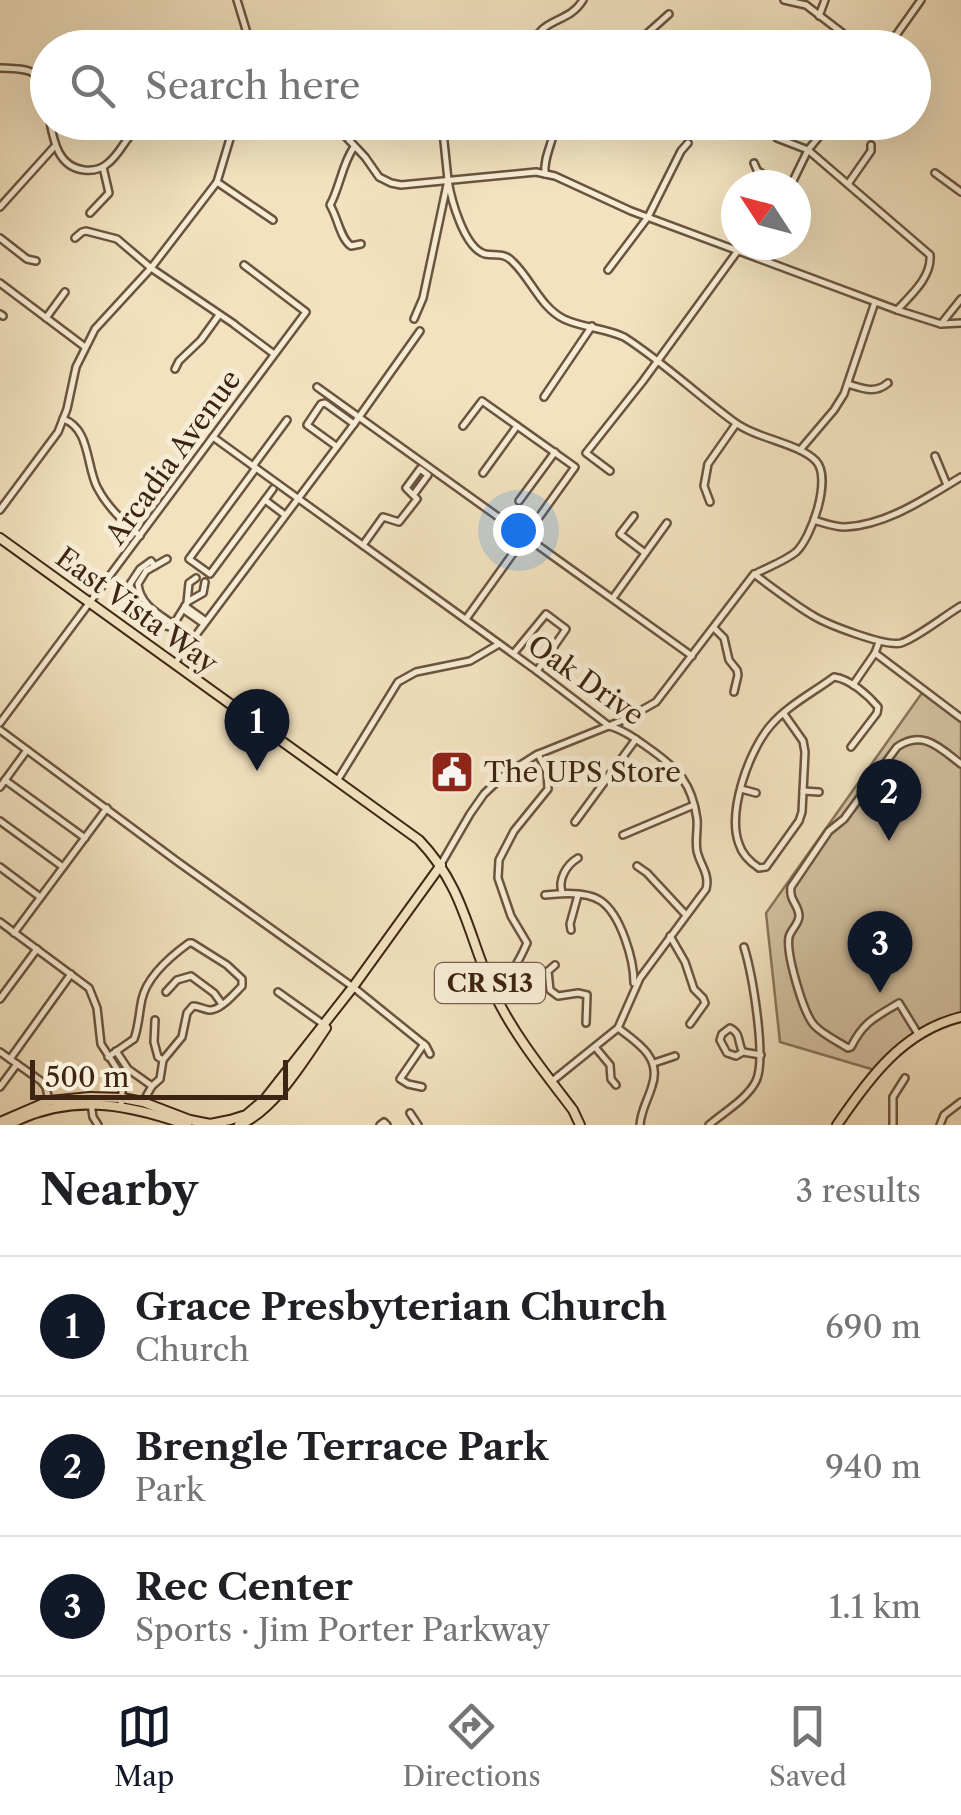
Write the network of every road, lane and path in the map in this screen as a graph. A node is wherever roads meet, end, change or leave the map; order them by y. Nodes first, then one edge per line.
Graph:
1 (238, 0) edge
2 (582, 0) edge
3 (784, 0) edge
4 (825, 0) edge
5 (921, 0) edge
6 (669, 14) dead end
7 (819, 16) junction
8 (247, 30) edge
9 (540, 30) edge
10 (651, 30) edge
11 (838, 30) edge
12 (899, 30) edge
13 (0, 68) edge
14 (30, 70) edge
15 (54, 140) edge
16 (126, 140) edge
17 (230, 140) edge
18 (348, 140) edge
19 (444, 140) edge
20 (553, 140) edge
21 (781, 140) edge
22 (816, 140) edge
23 (688, 143) dead end
24 (871, 145) dead end
25 (55, 146) junction
26 (354, 147) junction
27 (808, 150) junction
28 (754, 163) dead end
29 (103, 167) junction
30 (757, 170) edge
31 (798, 170) edge
32 (545, 174) junction
33 (935, 174) dead end
34 (448, 180) junction
35 (217, 182) junction
36 (848, 184) junction
37 (961, 192) edge
38 (0, 207) edge
39 (90, 213) dead end
40 (648, 217) junction
41 (273, 220) dead end
42 (0, 238) edge
43 (75, 238) dead end
44 (721, 242) edge
45 (362, 244) dead end
46 (731, 260) edge
47 (770, 260) edge
48 (36, 262) dead end
49 (244, 265) dead end
50 (151, 268) junction
51 (608, 270) dead end
52 (0, 284) edge
53 (65, 292) dead end
54 (961, 299) edge
55 (875, 302) junction
56 (896, 310) junction
57 (219, 315) junction
58 (46, 318) junction
59 (414, 319) dead end
60 (941, 324) junction
61 (961, 324) edge
62 (592, 326) junction
63 (420, 331) dead end
64 (84, 347) junction
65 (274, 354) junction
66 (656, 362) junction
67 (176, 369) dead end
68 (888, 382) dead end
69 (848, 384) junction
70 (317, 386) dead end
71 (544, 397) dead end
72 (359, 416) junction
73 (64, 419) junction
74 (287, 420) dead end
75 (354, 424) junction
76 (736, 424) junction
77 (463, 426) dead end
78 (518, 426) junction
79 (213, 437) junction
80 (337, 447) junction
81 (800, 450) junction
82 (555, 452) junction
83 (935, 456) dead end
84 (255, 467) junction
85 (610, 471) dead end
86 (482, 473) dead end
87 (961, 477) edge
88 (947, 485) junction
89 (272, 489) dead end
90 (414, 494) junction
91 (298, 498) junction
92 (264, 500) junction
93 (519, 501) dead end
94 (710, 502) dead end
95 (1, 508) edge
96 (285, 515) junction
97 (634, 516) dead end
98 (814, 520) junction
99 (668, 524) dead end
100 (140, 536) junction
101 (527, 536) junction
102 (0, 538) edge
103 (363, 546) junction
104 (646, 554) junction
105 (167, 559) dead end
106 (754, 574) junction
107 (196, 578) dead end
108 (205, 582) dead end
109 (613, 598) junction
110 (89, 604) junction
111 (186, 606) junction
112 (961, 606) edge
113 (466, 620) junction
114 (205, 623) junction
115 (714, 628) junction
116 (879, 642) junction
117 (499, 644) junction
118 (875, 653) junction
119 (514, 654) junction
120 (692, 656) junction
121 (174, 664) junction
122 (537, 671) junction
123 (853, 685) junction
124 (734, 692) dead end
125 (784, 714) junction
126 (598, 718) junction
127 (961, 718) edge
128 (0, 723) edge
129 (608, 726) junction
130 (0, 730) edge
131 (587, 734) junction
132 (636, 739) junction
133 (851, 747) dead end
134 (28, 750) junction
135 (538, 754) junction
136 (961, 764) edge
137 (337, 780) junction
138 (2, 784) edge
139 (741, 789) junction
140 (803, 791) junction
141 (819, 792) dead end
142 (756, 794) dead end
143 (694, 806) junction
144 (106, 808) junction
145 (0, 821) edge
146 (575, 822) dead end
147 (623, 835) dead end
148 (85, 838) junction
149 (578, 858) dead end
150 (441, 865) junction
151 (637, 866) dead end
152 (0, 867) edge
153 (63, 867) junction
154 (562, 892) junction
155 (545, 895) dead end
156 (578, 895) junction
157 (40, 897) junction
158 (686, 915) junction
159 (1, 923) edge
160 (571, 930) dead end
161 (14, 933) junction
162 (670, 936) junction
163 (744, 947) dead end
164 (36, 949) junction
165 (555, 965) dead end
166 (71, 974) junction
167 (491, 986) junction
168 (634, 986) junction
169 (353, 987) junction
170 (166, 992) dead end
171 (278, 992) dead end
172 (704, 998) junction
173 (0, 1000) edge
174 (714, 1002) dead end
175 (222, 1004) junction
176 (961, 1017) edge
177 (154, 1020) dead end
178 (323, 1024) junction
179 (586, 1024) dead end
180 (690, 1024) dead end
181 (618, 1028) junction
182 (918, 1034) junction
183 (424, 1044) junction
184 (595, 1048) junction
185 (116, 1051) junction
186 (0, 1052) edge
187 (744, 1052) junction
188 (430, 1054) dead end
189 (761, 1055) junction
190 (675, 1056) dead end
191 (108, 1057) junction
192 (10, 1058) junction
193 (163, 1060) junction
194 (17, 1064) junction
195 (653, 1064) junction
196 (906, 1078) dead end
197 (552, 1082) junction
198 (616, 1085) dead end
199 (152, 1086) junction
200 (0, 1087) edge
201 (422, 1087) dead end
202 (121, 1102) junction
203 (143, 1102) junction
204 (961, 1102) edge
205 (91, 1104) junction
206 (50, 1105) junction
207 (410, 1113) dead end
208 (23, 1118) edge
209 (0, 1122) edge
210 (243, 1122) edge
211 (189, 1124) edge
212 (8, 1125) edge
213 (98, 1125) edge
214 (418, 1125) edge
215 (580, 1125) edge
216 (640, 1125) edge
217 (709, 1125) edge
218 (837, 1125) edge
219 (893, 1125) edge
220 (940, 1125) edge

1 - 8 street
2 - 9 street
3 - 7 street
4 - 7 street
5 - 12 street
6 - 10 street
7 - 11 street
13 - 14 street
15 - 25 street
16 - 29 street
17 - 35 street
18 - 26 street
19 - 34 street
20 - 32 street
21 - 27 street
22 - 27 street
23 - 40 street
24 - 36 street
25 - 29 street
25 - 38 street
26 - 34 street
26 - 45 street
27 - 31 street
27 - 36 street
28 - 30 street
29 - 39 street
32 - 34 street
32 - 40 street
33 - 37 street
34 - 59 street
34 - 62 street
35 - 41 street
35 - 50 street
36 - 56 street
40 - 44 street
40 - 51 street
42 - 48 street
43 - 50 street
46 - 66 street
47 - 55 street
49 - 65 street, Arcadia Avenue
50 - 57 street
50 - 64 street
52 - 58 street
53 - 58 street
54 - 60 street
55 - 56 street
55 - 69 street
56 - 60 street
57 - 65 street
57 - 67 street
58 - 64 street
60 - 61 street
62 - 66 street
62 - 71 street
63 - 72 street
64 - 73 street
65 - 79 street, Arcadia Avenue
66 - 76 street
66 - 85 street
68 - 69 street
69 - 81 street
70 - 72 street
72 - 75 street
72 - 101 street
73 - 95 street
73 - 100 street
74 - 84 street
75 - 80 street
75 - 80 street
76 - 81 street
76 - 94 street
77 - 78 street
78 - 82 street
78 - 86 street
79 - 84 street, Oak Drive
79 - 100 street, Arcadia Avenue
80 - 91 street
81 - 98 street
82 - 93 street
82 - 101 street
83 - 88 street
84 - 91 street, Oak Drive
84 - 92 street
87 - 88 street
88 - 98 street
89 - 92 street
90 - 90 street
90 - 103 street
91 - 96 street
91 - 103 street, Oak Drive
92 - 96 street
96 - 114 street
97 - 104 street
98 - 106 street
99 - 104 street
100 - 110 street, Arcadia Avenue
101 - 109 street
101 - 113 street
102 - 110 main road, East Vista Way / CR S13
103 - 113 street, Oak Drive
104 - 109 street
105 - 111 street
106 - 115 street
106 - 116 street
107 - 111 street
108 - 111 street
109 - 120 street
110 - 121 main road, East Vista Way / CR S13
110 - 128 street, Arcadia Avenue
111 - 114 street
112 - 116 street
113 - 117 street, Oak Drive
114 - 121 street
115 - 120 street
115 - 124 street
116 - 118 street
117 - 119 street, Oak Drive
117 - 137 street
118 - 123 street
118 - 127 street
119 - 122 street, Oak Drive
119 - 122 street
120 - 129 street
121 - 137 main road, East Vista Way / CR S13
122 - 126 street, Oak Drive
123 - 125 street
123 - 133 street
125 - 139 street
125 - 140 street
126 - 129 street, Oak Drive
126 - 131 street
129 - 131 street
129 - 132 street, Oak Drive
130 - 134 street
131 - 135 street
132 - 143 street, Oak Drive
132 - 146 street
134 - 138 street
134 - 144 street
135 - 150 street
135 - 167 street
136 - 182 street
137 - 150 main road, East Vista Way / CR S13
138 - 148 street
139 - 140 street
139 - 142 street
140 - 141 street
143 - 147 street
143 - 158 street, Oak Drive
144 - 148 street
144 - 169 street
145 - 153 street
148 - 153 street
149 - 154 street
150 - 167 main road, East Vista Way / CR S13
150 - 169 main road
151 - 158 street
152 - 157 street
153 - 157 street
154 - 155 street
154 - 156 street
156 - 160 street
156 - 168 street
157 - 161 street
158 - 162 street, Oak Drive
159 - 161 street
161 - 164 street
162 - 168 street, Oak Drive
162 - 172 street
163 - 189 street
164 - 166 street
164 - 173 street
165 - 179 street
166 - 191 street
166 - 192 street
167 - 197 main road, East Vista Way / CR S13
168 - 181 street, Oak Drive
169 - 178 main road
169 - 183 street
169 - 210 main road
170 - 175 street
171 - 178 street
172 - 174 street
172 - 180 street
175 - 185 street
175 - 193 street
176 - 182 main road
177 - 193 street
178 - 210 main road
181 - 184 street, Oak Drive
181 - 195 street
182 - 218 main road
183 - 188 street
183 - 201 street
184 - 197 street, Oak Drive
184 - 198 street
185 - 191 street
185 - 199 street
186 - 192 street
187 - 187 street
187 - 189 street
189 - 217 street
190 - 195 street
191 - 202 street
192 - 194 street
193 - 199 street
194 - 200 street
194 - 206 street
195 - 216 street
196 - 219 street
197 - 215 main road, East Vista Way / CR S13
199 - 203 street
202 - 203 main road
202 - 205 main road
202 - 206 main road
202 - 211 main road
203 - 211 main road
204 - 220 street
205 - 206 main road
205 - 213 street
206 - 208 main road
207 - 214 street
208 - 209 main road
208 - 212 main road
210 - 211 main road

